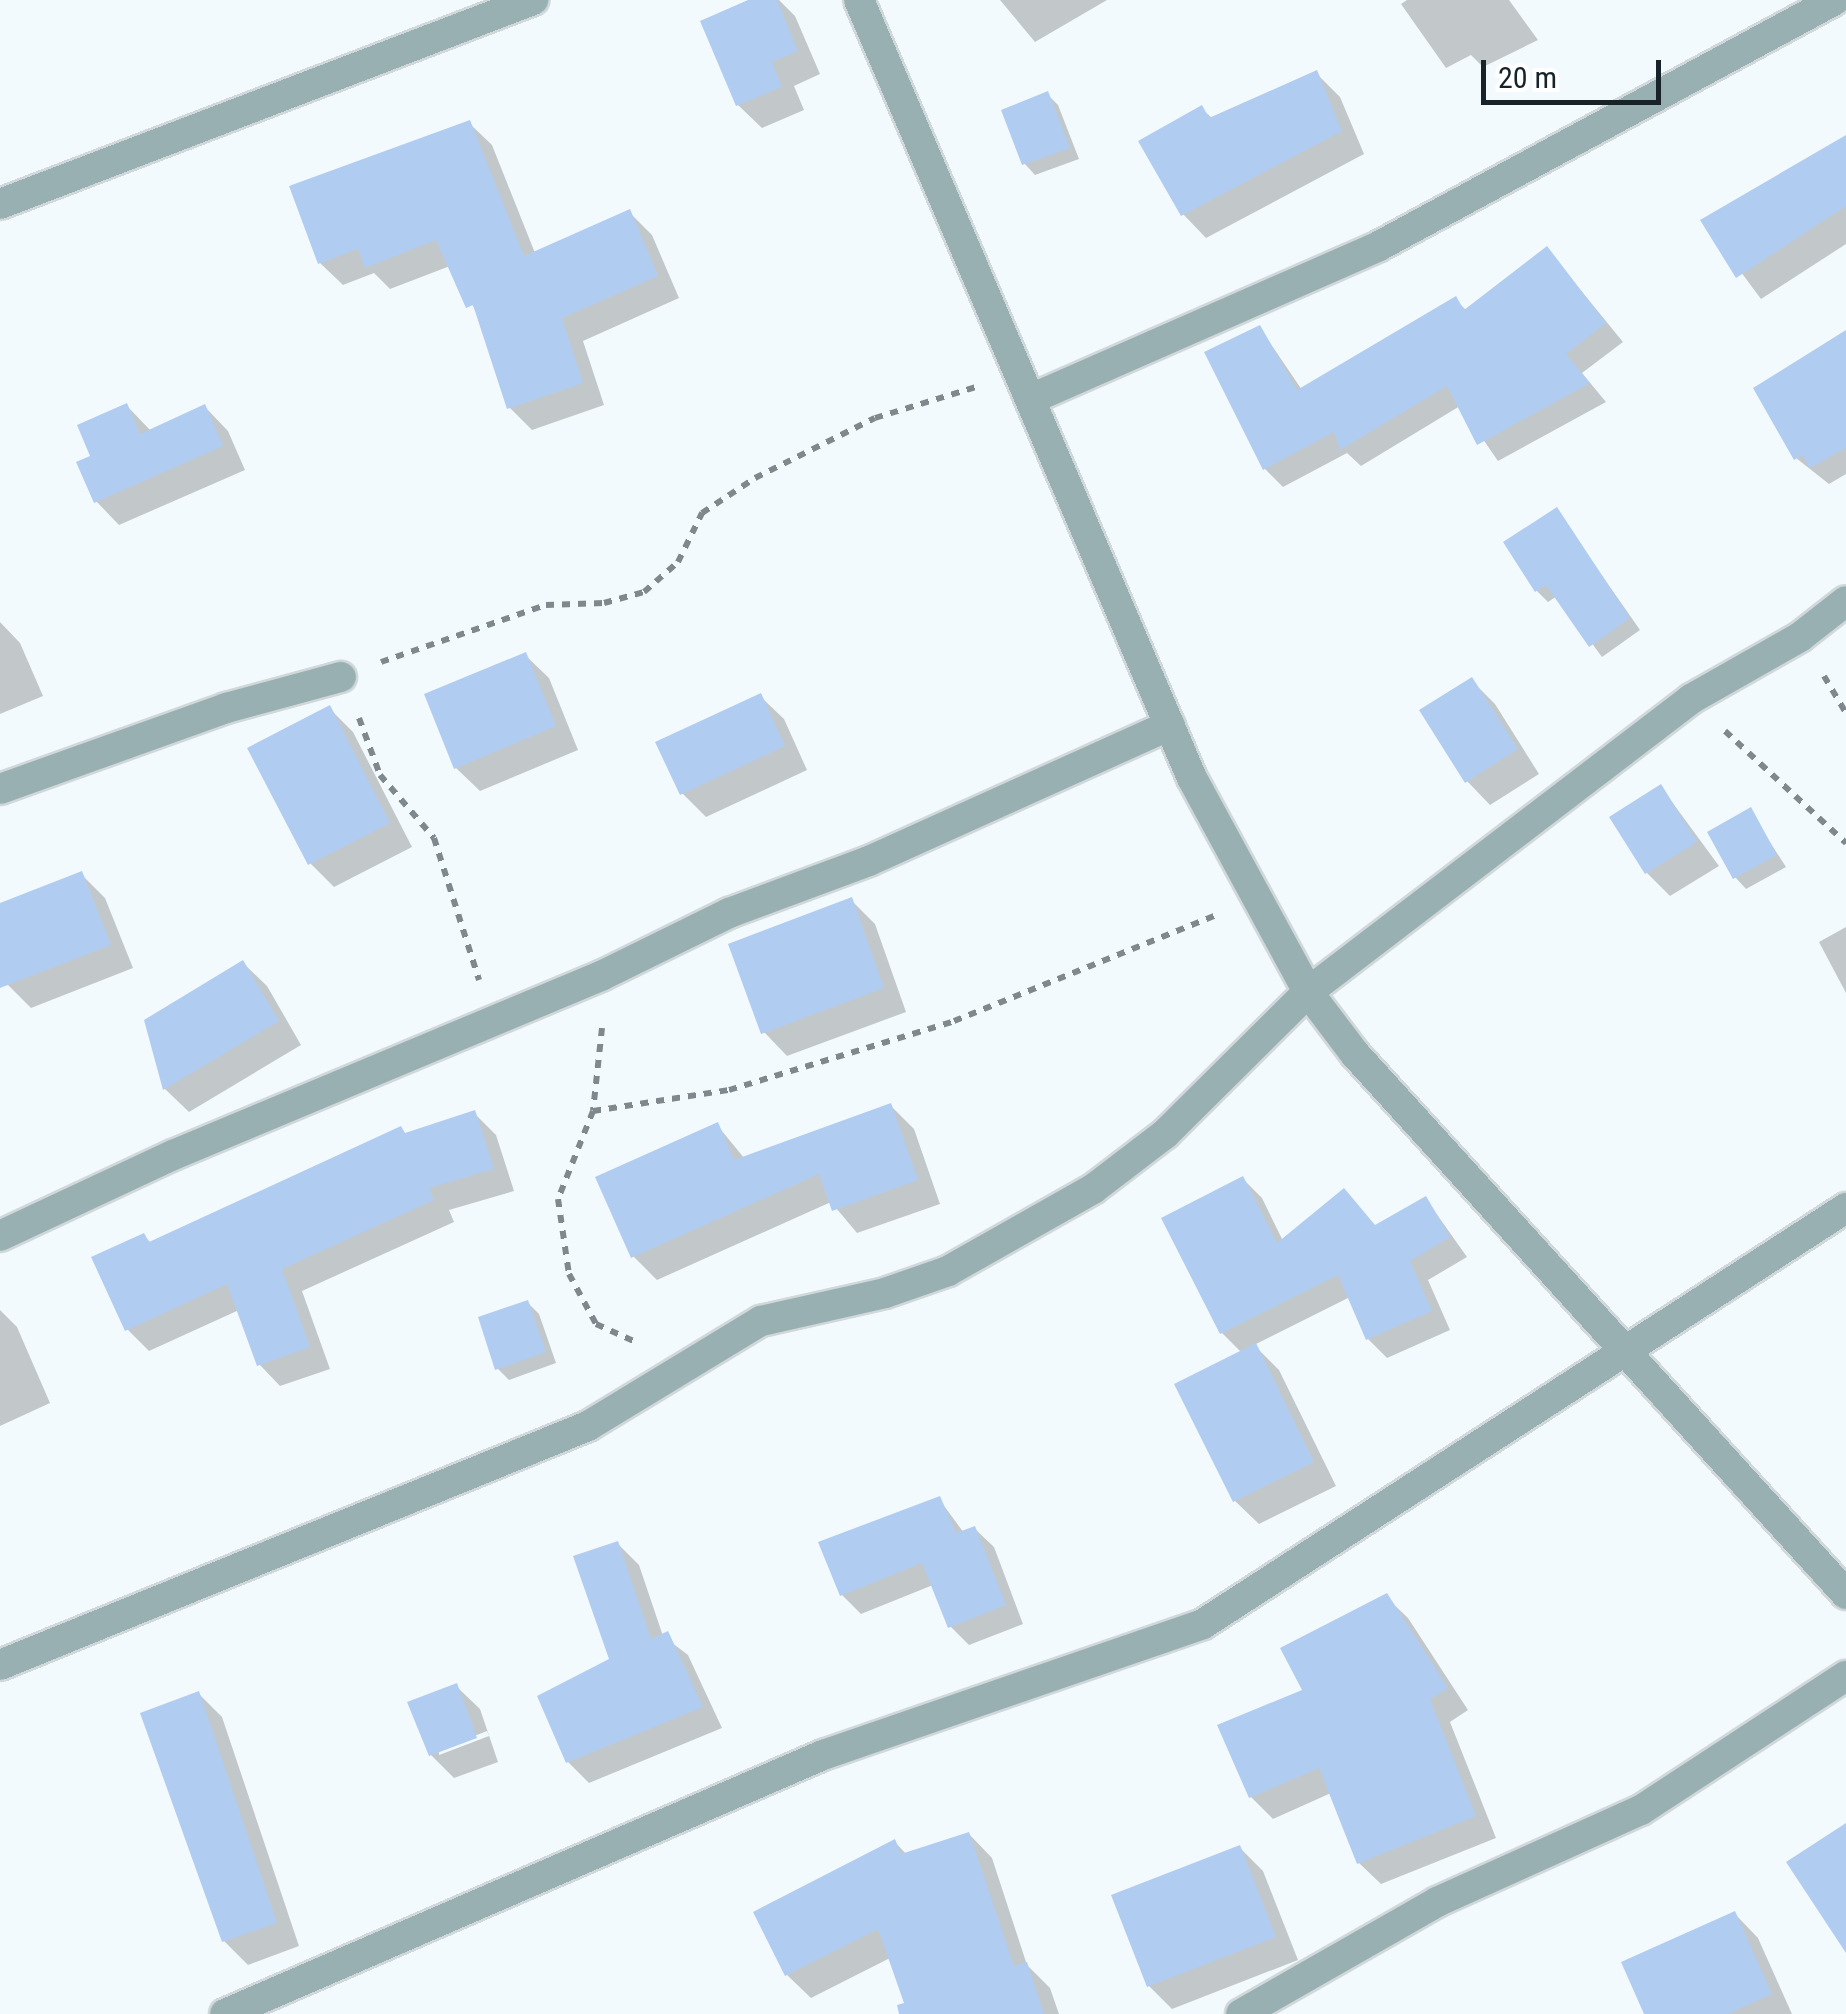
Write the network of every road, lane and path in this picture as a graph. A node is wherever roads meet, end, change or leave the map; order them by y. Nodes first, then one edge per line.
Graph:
1 (533, 0) edge
2 (859, 0) edge
3 (1836, 0) edge
4 (0, 204) edge
5 (1031, 399) junction
6 (1846, 601) edge
7 (341, 677) joint
8 (308, 688) junction
9 (1691, 700) junction
10 (1170, 725) junction
11 (0, 789) edge
12 (1846, 843) edge
13 (1253, 897) junction
14 (601, 976) junction
15 (1308, 992) junction
16 (492, 1021) junction
17 (593, 1111) junction
18 (1846, 1208) edge
19 (0, 1236) edge
20 (1626, 1348) junction
21 (679, 1364) junction
22 (1846, 1594) edge
23 (0, 1665) edge
24 (1846, 1676) edge
25 (225, 2014) edge
26 (1241, 2014) edge

1 - 4 street
2 - 5 street
3 - 5 street
5 - 7 path
5 - 10 street
6 - 9 street
7 - 8 street
8 - 11 street
8 - 16 path
9 - 12 path
9 - 15 street
10 - 13 street
10 - 14 street
13 - 15 street
13 - 17 path
14 - 16 street
14 - 17 path
15 - 20 street
15 - 21 street
16 - 19 street
17 - 21 path
18 - 20 street
20 - 22 street
20 - 25 street
21 - 23 street
24 - 26 street

